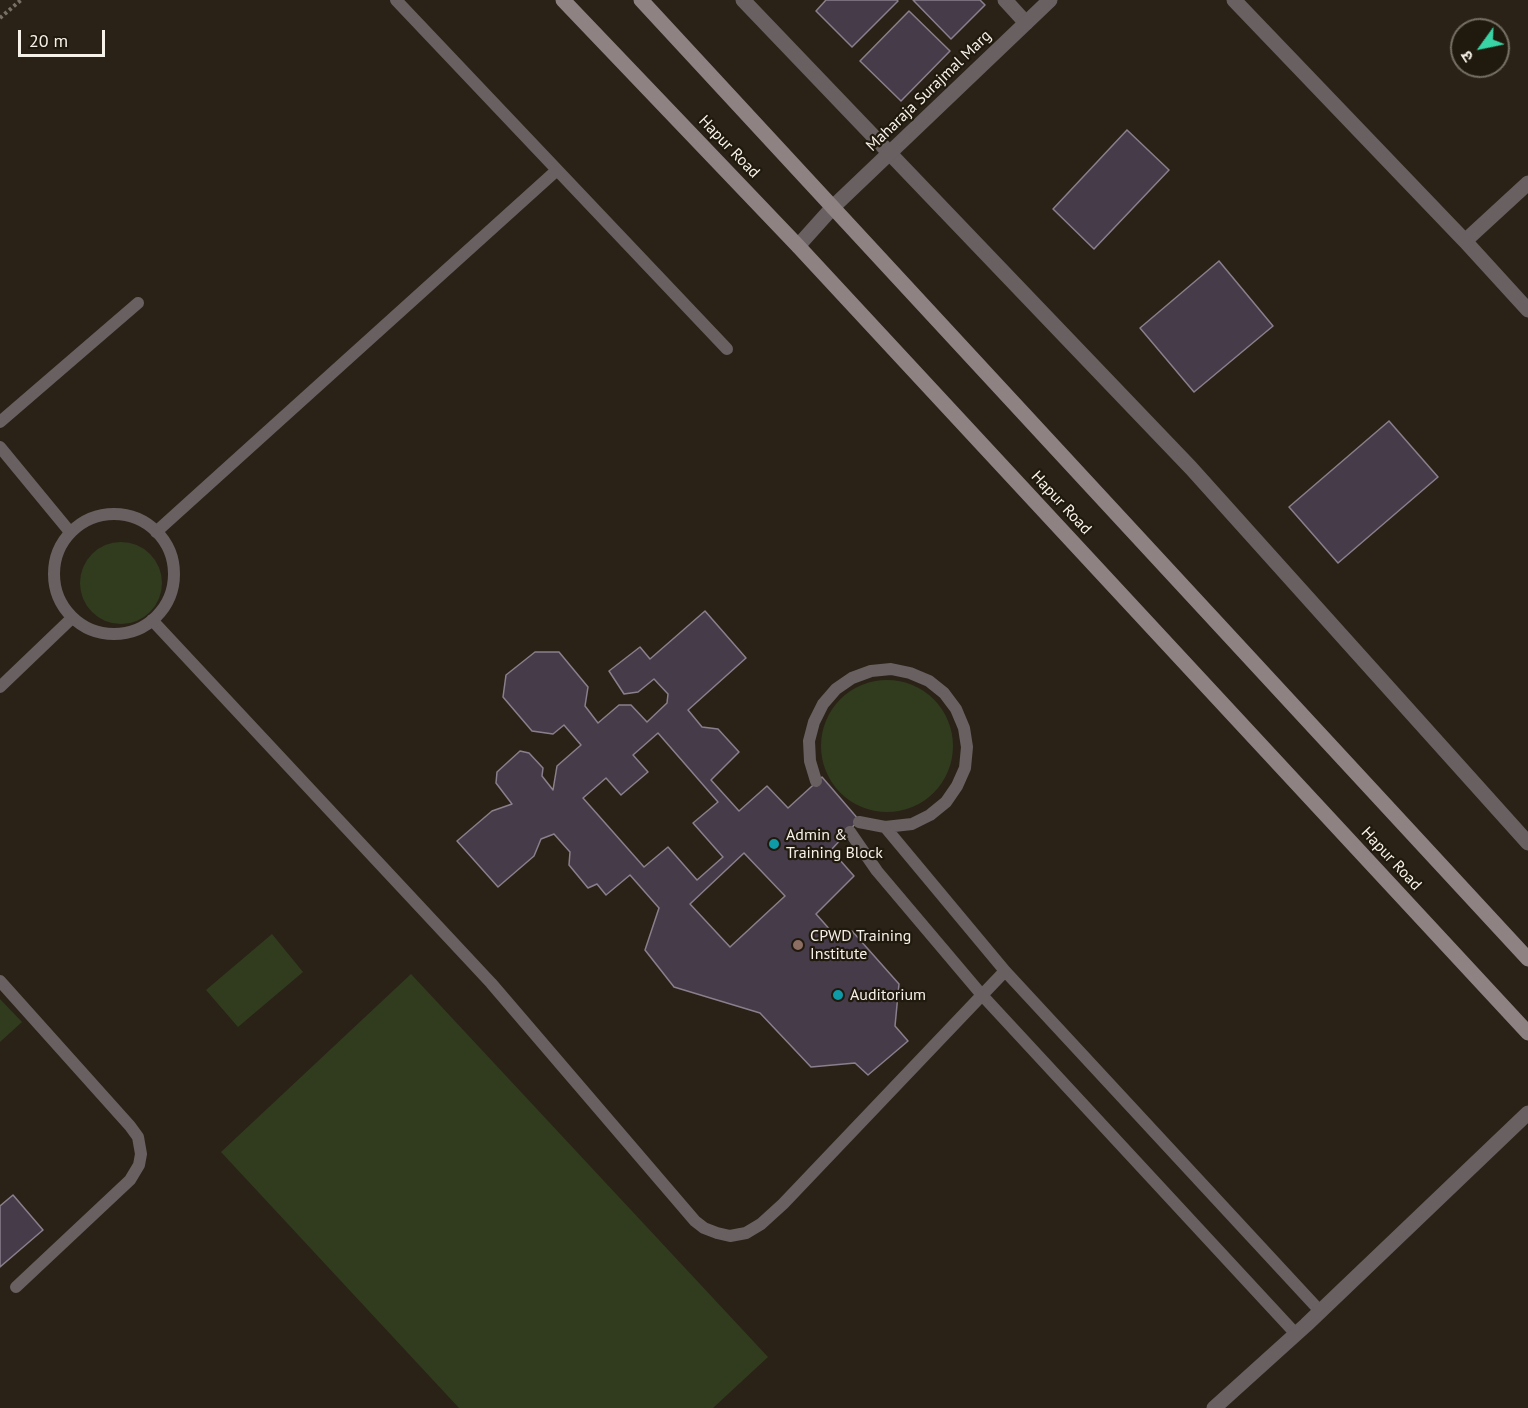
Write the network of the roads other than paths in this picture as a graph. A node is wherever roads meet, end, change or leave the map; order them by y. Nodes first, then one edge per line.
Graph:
1 (396, 0) edge
2 (563, 0) edge
3 (641, 0) edge
4 (743, 0) edge
5 (1005, 0) edge
6 (1050, 0) edge
7 (1234, 0) edge
8 (1026, 23) junction
9 (889, 154) junction
10 (557, 170) junction
11 (1528, 183) edge
12 (833, 207) junction
13 (1465, 241) junction
14 (798, 246) junction
15 (138, 303) dead end
16 (1528, 310) edge
17 (727, 349) dead end
18 (0, 422) edge
19 (0, 447) edge
20 (70, 532) junction
21 (156, 532) junction
22 (72, 618) junction
23 (152, 620) junction
24 (0, 687) edge
25 (816, 781) dead end
26 (885, 827) junction
27 (1528, 843) edge
28 (1528, 959) edge
29 (1005, 971) junction
30 (0, 981) edge
31 (981, 994) junction
32 (1528, 1034) edge
33 (1528, 1113) edge
34 (16, 1287) dead end
35 (1320, 1311) junction
36 (1295, 1333) junction
37 (1214, 1408) edge

1 - 10 lane
2 - 14 main road, Hapur Road
3 - 12 main road, Hapur Road
4 - 9 street
5 - 8 street
6 - 8 street, Maharaja Surajmal Marg
7 - 13 street
8 - 9 street, Maharaja Surajmal Marg
9 - 12 street, Maharaja Surajmal Marg
9 - 27 street
10 - 17 lane
10 - 21 lane
11 - 13 street
12 - 14 street, Maharaja Surajmal Marg
12 - 28 main road, Hapur Road
13 - 16 street
14 - 32 main road, Hapur Road
15 - 18 lane
19 - 20 lane
20 - 21 lane
20 - 22 lane
21 - 23 lane
22 - 23 lane
22 - 24 lane
23 - 31 lane
25 - 26 lane
26 - 29 lane
26 - 31 lane
29 - 31 lane
29 - 35 lane
30 - 34 lane
31 - 36 lane
33 - 35 street
35 - 36 street
36 - 37 street

